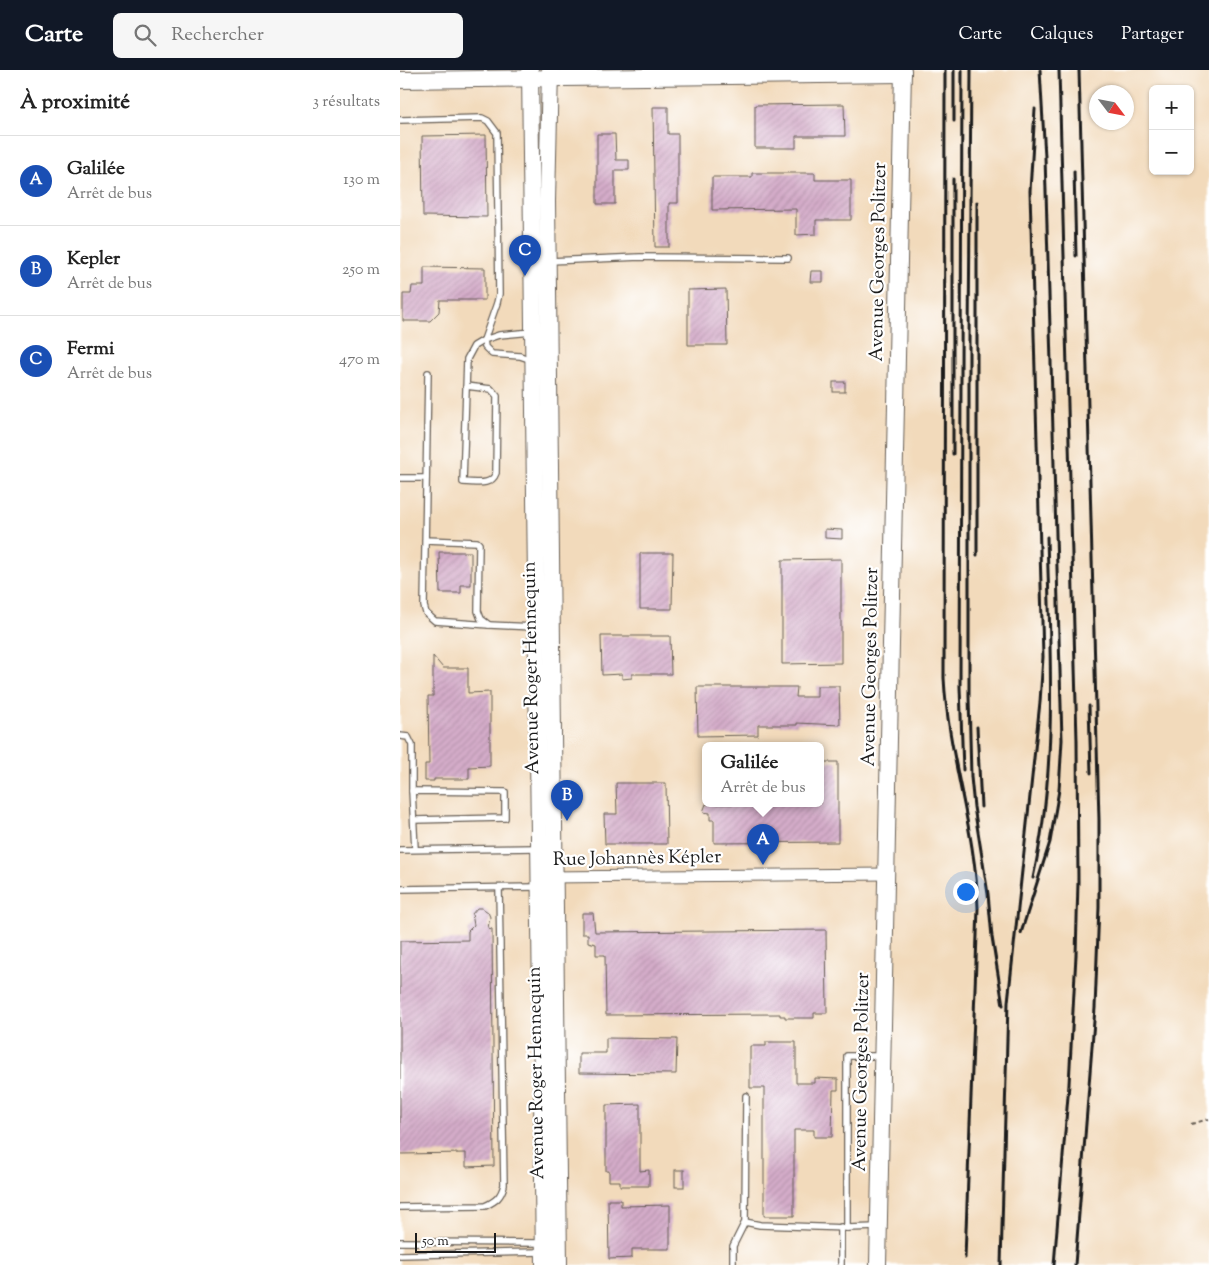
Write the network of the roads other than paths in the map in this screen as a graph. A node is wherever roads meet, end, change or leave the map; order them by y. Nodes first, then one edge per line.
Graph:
1 (903, 72) edge
2 (531, 74) edge
3 (549, 74) edge
4 (400, 80) edge
5 (400, 120) edge
6 (788, 258) dead end
7 (548, 261) junction
8 (534, 332) junction
9 (484, 340) junction
10 (534, 360) junction
11 (428, 373) dead end
12 (466, 386) junction
13 (400, 478) edge
14 (426, 478) junction
15 (425, 540) junction
16 (489, 625) junction
17 (536, 627) junction
18 (400, 736) edge
19 (412, 791) junction
20 (414, 820) junction
21 (539, 848) junction
22 (401, 849) edge
23 (415, 849) junction
24 (886, 874) junction
25 (544, 880) junction
26 (499, 888) junction
27 (400, 889) edge
28 (883, 1056) junction
29 (746, 1096) dead end
30 (400, 1207) edge
31 (745, 1222) junction
32 (844, 1227) junction
33 (879, 1227) junction
34 (400, 1242) edge
35 (544, 1253) edge
36 (400, 1255) edge
37 (559, 1265) edge
38 (733, 1265) edge
39 (841, 1265) edge
40 (878, 1265) edge

1 - 3 street
1 - 24 street, Avenue Georges Politzer
2 - 3 street
2 - 4 street
2 - 8 street, Avenue Roger Hennequin
3 - 7 street, Avenue Roger Hennequin
5 - 9 lane
6 - 7 lane
7 - 25 street, Avenue Roger Hennequin
8 - 9 lane
8 - 10 street, Avenue Roger Hennequin
9 - 10 lane
9 - 12 lane
10 - 17 street, Avenue Roger Hennequin
11 - 14 lane
12 - 12 lane
13 - 14 lane
14 - 15 lane
15 - 16 lane
15 - 16 lane
16 - 17 lane
17 - 21 street, Avenue Roger Hennequin
18 - 19 lane
19 - 20 lane
19 - 20 lane
20 - 23 lane
21 - 23 lane
21 - 25 street, Avenue Roger Hennequin
22 - 23 lane
24 - 25 street, Rue Johannès Képler
24 - 28 street, Avenue Georges Politzer
25 - 26 lane
25 - 35 street, Avenue Roger Hennequin
25 - 37 street, Avenue Roger Hennequin
26 - 27 lane
26 - 30 lane
28 - 32 lane
28 - 33 street, Avenue Georges Politzer
29 - 31 lane
31 - 32 lane
31 - 38 lane
32 - 33 lane
32 - 39 lane
33 - 40 street, Avenue Georges Politzer
34 - 35 lane
35 - 36 lane

